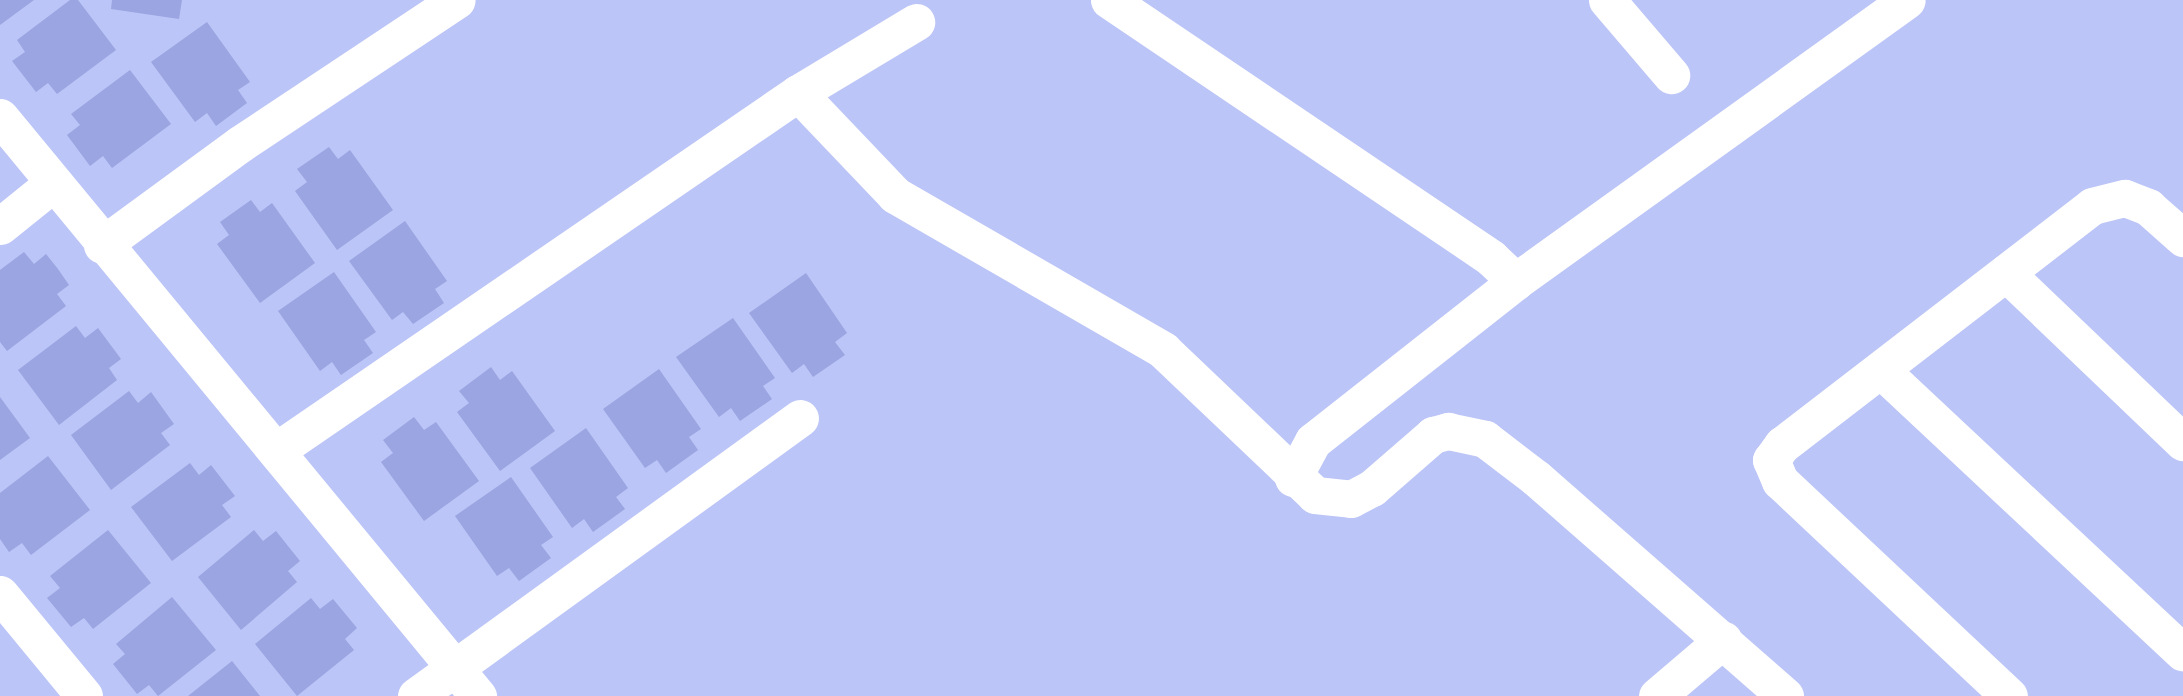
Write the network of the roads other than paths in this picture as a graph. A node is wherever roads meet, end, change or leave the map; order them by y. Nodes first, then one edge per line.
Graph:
1 (457, 0) edge
2 (1110, 0) edge
3 (1608, 0) edge
4 (1907, 0) edge
5 (916, 22) dead end
6 (1671, 75) dead end
7 (798, 93) junction
8 (0, 117) edge
9 (51, 185) junction
10 (0, 226) edge
11 (2183, 238) edge
12 (102, 245) junction
13 (2006, 273) junction
14 (1516, 281) junction
15 (1882, 371) junction
16 (800, 418) dead end
17 (2183, 442) edge
18 (277, 450) junction
19 (1293, 478) junction
20 (0, 594) edge
21 (1723, 640) junction
22 (2183, 653) edge
23 (468, 682) edge
24 (84, 696) edge
25 (416, 696) edge
26 (1657, 696) edge
27 (1785, 696) edge
28 (2009, 696) edge

1 - 12 street
2 - 14 street
3 - 6 street
4 - 14 street
5 - 7 street
7 - 18 street
7 - 19 street
8 - 9 street
9 - 10 street
9 - 12 street
11 - 13 street
12 - 18 street
13 - 15 street
13 - 17 street
14 - 19 street
15 - 22 street
15 - 28 street
16 - 23 street
18 - 23 street
19 - 21 street
20 - 24 street
21 - 26 street
21 - 27 street
23 - 25 street

